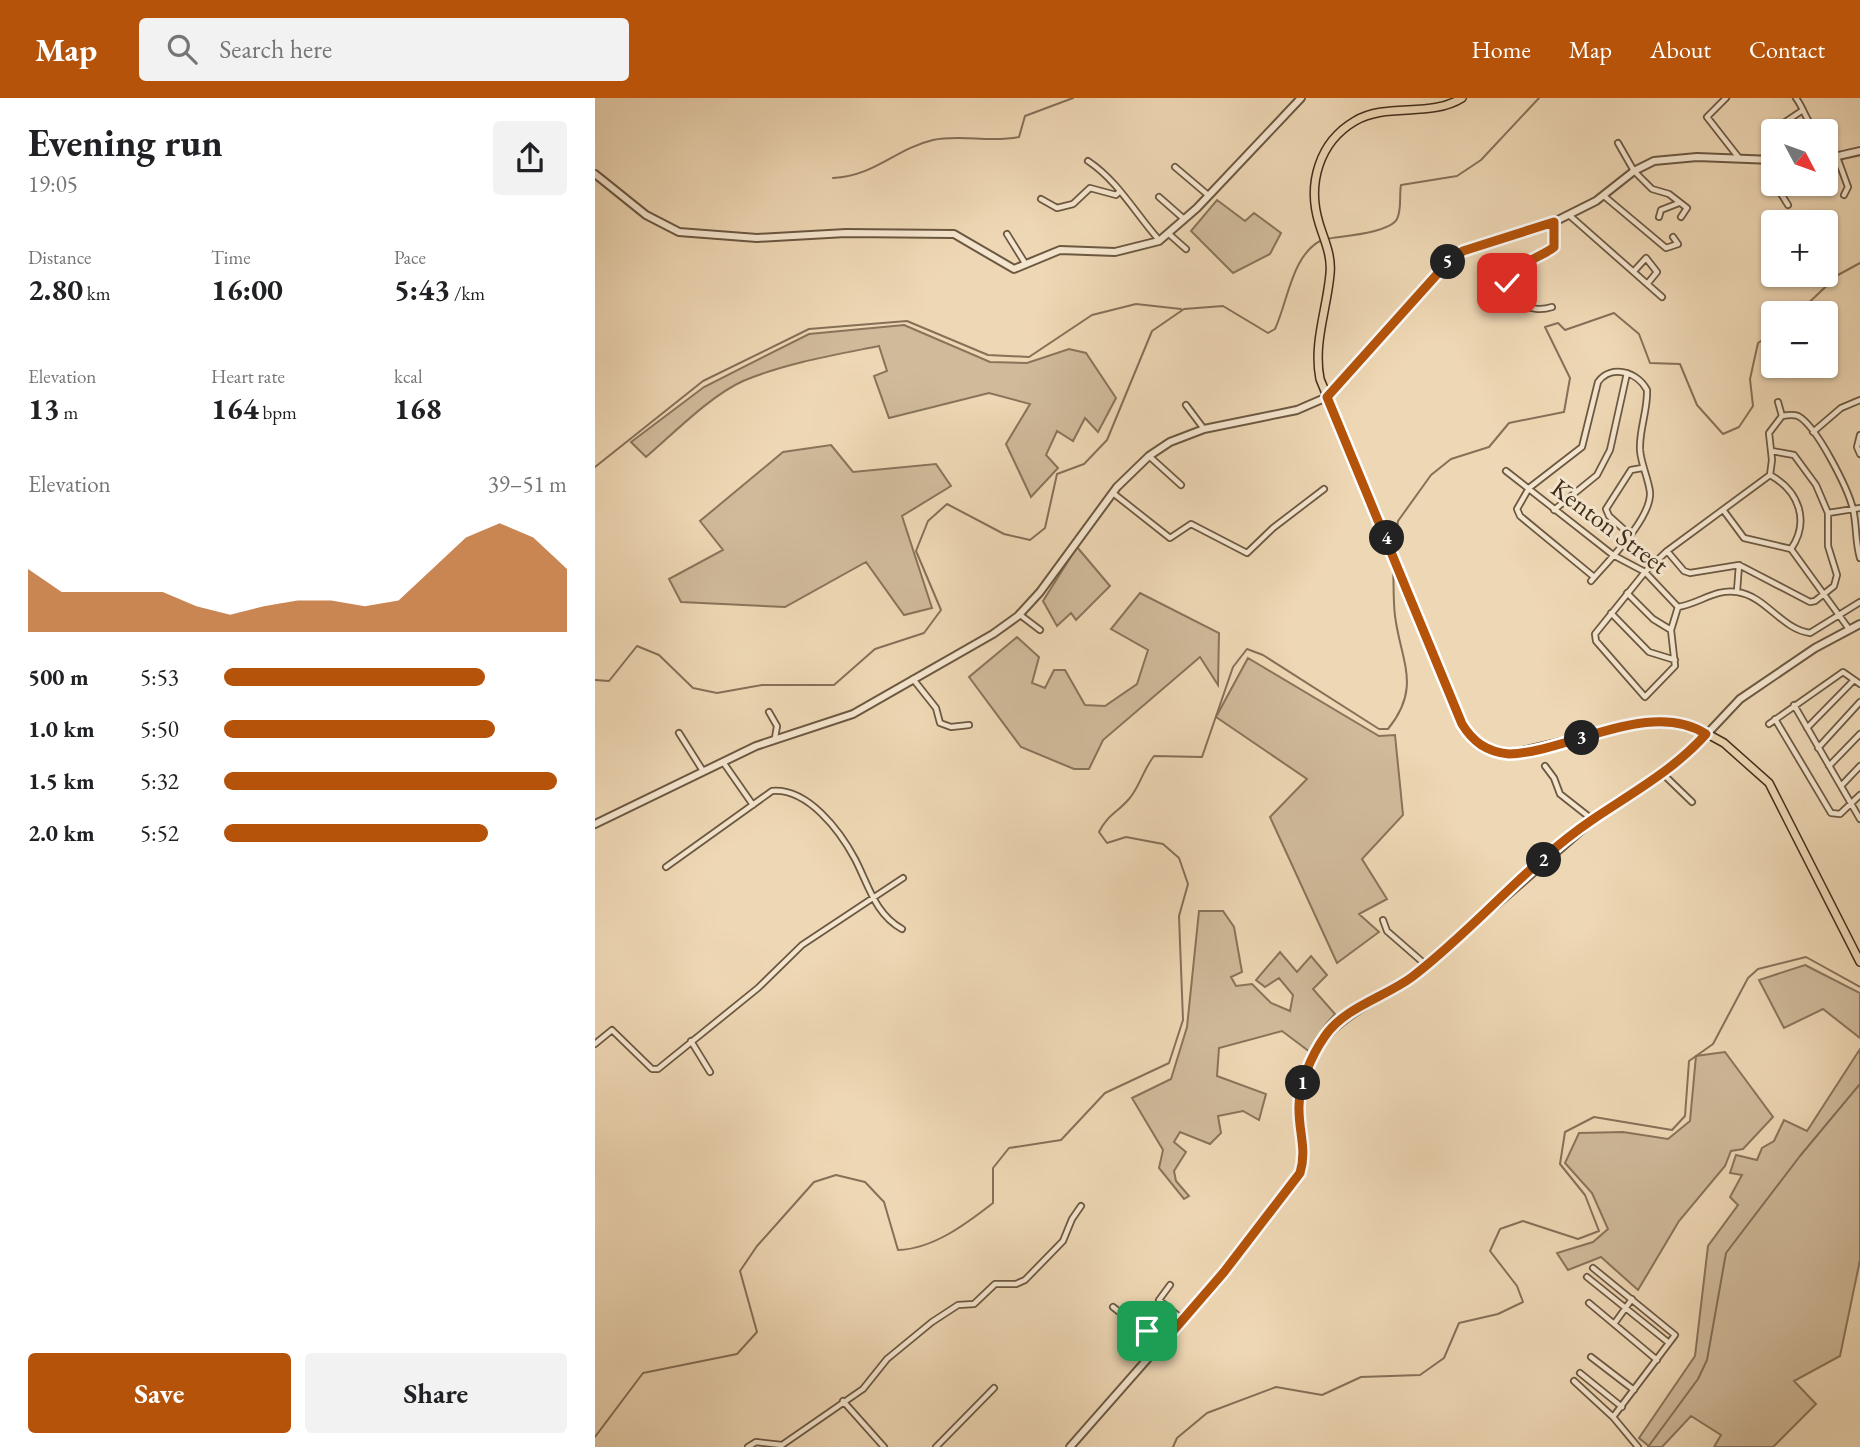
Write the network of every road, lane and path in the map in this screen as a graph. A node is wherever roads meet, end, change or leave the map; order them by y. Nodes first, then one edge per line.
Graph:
1 (1301, 98) edge
2 (1462, 98) edge
3 (1726, 98) edge
4 (1795, 98) edge
5 (1803, 110) junction
6 (1788, 119) edge
7 (1805, 119) edge
8 (1618, 143) dead end
9 (1860, 151) edge
10 (1838, 157) edge
11 (1739, 158) junction
12 (1761, 160) edge
13 (1838, 160) edge
14 (1088, 162) dead end
15 (1175, 167) dead end
16 (1634, 171) junction
17 (595, 174) edge
18 (1119, 192) junction
19 (1208, 195) junction
20 (1844, 195) dead end
21 (1604, 196) junction
22 (1783, 196) edge
23 (1159, 197) dead end
24 (1041, 199) dead end
25 (1680, 203) junction
26 (1788, 205) dead end
27 (1569, 215) junction
28 (1659, 217) dead end
29 (1681, 217) dead end
30 (1184, 220) junction
31 (1554, 222) junction
32 (1007, 234) dead end
33 (1169, 234) junction
34 (1673, 237) dead end
35 (1159, 241) junction
36 (1186, 249) dead end
37 (1025, 263) junction
38 (1635, 270) junction
39 (1648, 283) junction
40 (1662, 297) dead end
41 (1552, 307) dead end
42 (1627, 373) junction
43 (1327, 397) junction
44 (1860, 400) edge
45 (1778, 402) dead end
46 (1186, 405) dead end
47 (1782, 416) junction
48 (1204, 429) junction
49 (1813, 432) junction
50 (1860, 435) edge
51 (1772, 452) junction
52 (1860, 454) edge
53 (1149, 456) junction
54 (1642, 468) junction
55 (1506, 471) dead end
56 (1770, 475) junction
57 (1181, 485) dead end
58 (1529, 488) junction
59 (1324, 489) dead end
60 (1113, 493) junction
61 (1860, 509) edge
62 (1554, 510) junction
63 (1854, 510) junction
64 (1724, 511) junction
65 (1828, 513) junction
66 (1629, 534) junction
67 (1791, 549) junction
68 (1667, 551) junction
69 (1613, 555) junction
70 (1860, 558) edge
71 (1739, 565) junction
72 (1645, 572) junction
73 (1737, 592) junction
74 (1627, 593) junction
75 (1824, 595) junction
76 (1860, 602) edge
77 (1678, 607) junction
78 (1611, 613) junction
79 (1019, 614) junction
80 (1839, 617) junction
81 (1860, 624) edge
82 (1039, 629) dead end
83 (1850, 629) junction
84 (1671, 630) junction
85 (1675, 660) junction
86 (913, 679) junction
87 (1854, 680) junction
88 (1860, 684) edge
89 (1860, 702) edge
90 (1794, 705) junction
91 (769, 712) dead end
92 (1775, 719) junction
93 (1769, 724) dead end
94 (968, 725) dead end
95 (1807, 728) junction
96 (678, 733) dead end
97 (1706, 734) junction
98 (1860, 734) edge
99 (775, 738) junction
100 (1818, 748) junction
101 (722, 761) junction
102 (1545, 766) dead end
103 (1829, 766) junction
104 (1860, 766) edge
105 (703, 771) junction
106 (1662, 773) junction
107 (1841, 786) junction
108 (1860, 796) edge
109 (1692, 803) dead end
110 (753, 805) junction
111 (1850, 805) junction
112 (1593, 820) junction
113 (1860, 820) edge
114 (595, 824) edge
115 (666, 867) dead end
116 (903, 878) dead end
117 (873, 900) junction
118 (1383, 920) dead end
119 (902, 929) dead end
120 (1860, 962) edge
121 (1426, 965) junction
122 (691, 1041) junction
123 (595, 1044) edge
124 (710, 1072) dead end
125 (1081, 1206) dead end
126 (1593, 1268) dead end
127 (1587, 1277) dead end
128 (1170, 1285) dead end
129 (1632, 1299) junction
130 (1589, 1303) dead end
131 (1113, 1307) dead end
132 (1626, 1308) junction
133 (1183, 1320) junction
134 (1614, 1324) junction
135 (1148, 1325) dead end
136 (1146, 1334) junction
137 (1137, 1342) dead end
138 (1669, 1343) junction
139 (1160, 1346) junction
140 (1591, 1357) dead end
141 (1657, 1360) junction
142 (1580, 1373) dead end
143 (1574, 1381) dead end
144 (994, 1388) dead end
145 (1635, 1390) junction
146 (843, 1401) junction
147 (1622, 1407) junction
148 (1613, 1417) junction
149 (1636, 1445) edge
150 (748, 1447) edge
151 (884, 1447) edge
152 (936, 1447) edge
153 (1070, 1447) edge

1 - 19 street
2 - 43 main road
3 - 11 street
4 - 5 street
5 - 6 street
5 - 7 street
8 - 16 street
9 - 10 street
11 - 12 street
11 - 16 street
13 - 20 street
14 - 18 street
15 - 19 street
16 - 21 street
16 - 25 street
17 - 37 street
18 - 24 street
18 - 35 street
19 - 30 street
21 - 27 street
21 - 34 street
22 - 26 street
23 - 30 street
25 - 28 street
25 - 29 street
27 - 31 street
27 - 38 street
30 - 33 street
31 - 41 street
31 - 43 street
32 - 37 street
33 - 35 street
33 - 36 street
35 - 37 street
38 - 39 street
38 - 39 street
39 - 40 street
42 - 54 street
42 - 58 street
42 - 62 street
43 - 48 street
43 - 97 main road
44 - 49 street
45 - 47 street
46 - 48 street
47 - 49 street
47 - 51 street
48 - 53 street
49 - 63 street
50 - 52 street
51 - 56 street
51 - 65 street
53 - 57 street
53 - 60 street
54 - 66 street
54 - 66 street
55 - 58 street, Kenton Street
56 - 64 street
56 - 67 street
58 - 62 street, Kenton Street
58 - 69 street
59 - 60 street
60 - 79 street
61 - 63 street
62 - 69 street, Kenton Street
63 - 65 street
63 - 70 street
64 - 67 street
64 - 68 street
65 - 75 street
66 - 69 street
67 - 75 street
68 - 71 street
68 - 72 street
69 - 72 street, Kenton Street
71 - 73 street
71 - 75 street
72 - 74 street
72 - 77 street, Kenton Street
73 - 77 street, Kenton Street
73 - 80 street
74 - 78 street
74 - 84 street
75 - 80 street
76 - 80 street
77 - 84 street
78 - 85 street
78 - 85 street
79 - 82 street
79 - 86 street
80 - 83 street
81 - 83 street
83 - 97 street
84 - 85 street
86 - 94 street
86 - 99 street
87 - 88 street
87 - 90 street
87 - 95 street
89 - 100 street
90 - 92 street
90 - 95 street
91 - 99 street
92 - 93 street
92 - 111 street
95 - 100 street
96 - 105 street
97 - 106 street
97 - 120 main road
98 - 103 street
99 - 101 street
100 - 103 street
101 - 105 street
101 - 110 street
102 - 112 street
103 - 107 street
104 - 107 street
105 - 114 street
106 - 109 street
106 - 112 street
107 - 111 street
108 - 111 street
110 - 115 street
110 - 117 street
111 - 113 street
112 - 121 street
116 - 117 street
117 - 119 street
117 - 122 street
118 - 121 street
121 - 133 street
122 - 123 street
122 - 124 street
125 - 146 street
126 - 129 street
127 - 132 street
128 - 133 street
129 - 132 street
129 - 138 street
130 - 134 street
131 - 136 street
132 - 134 street
132 - 138 street
133 - 139 street
134 - 141 street
135 - 136 street
136 - 137 street
136 - 139 street
138 - 141 street
139 - 153 street
140 - 145 street
141 - 145 street
142 - 147 street
143 - 148 street
144 - 152 street
145 - 147 street
146 - 150 street
146 - 151 street
147 - 148 street
148 - 149 street

